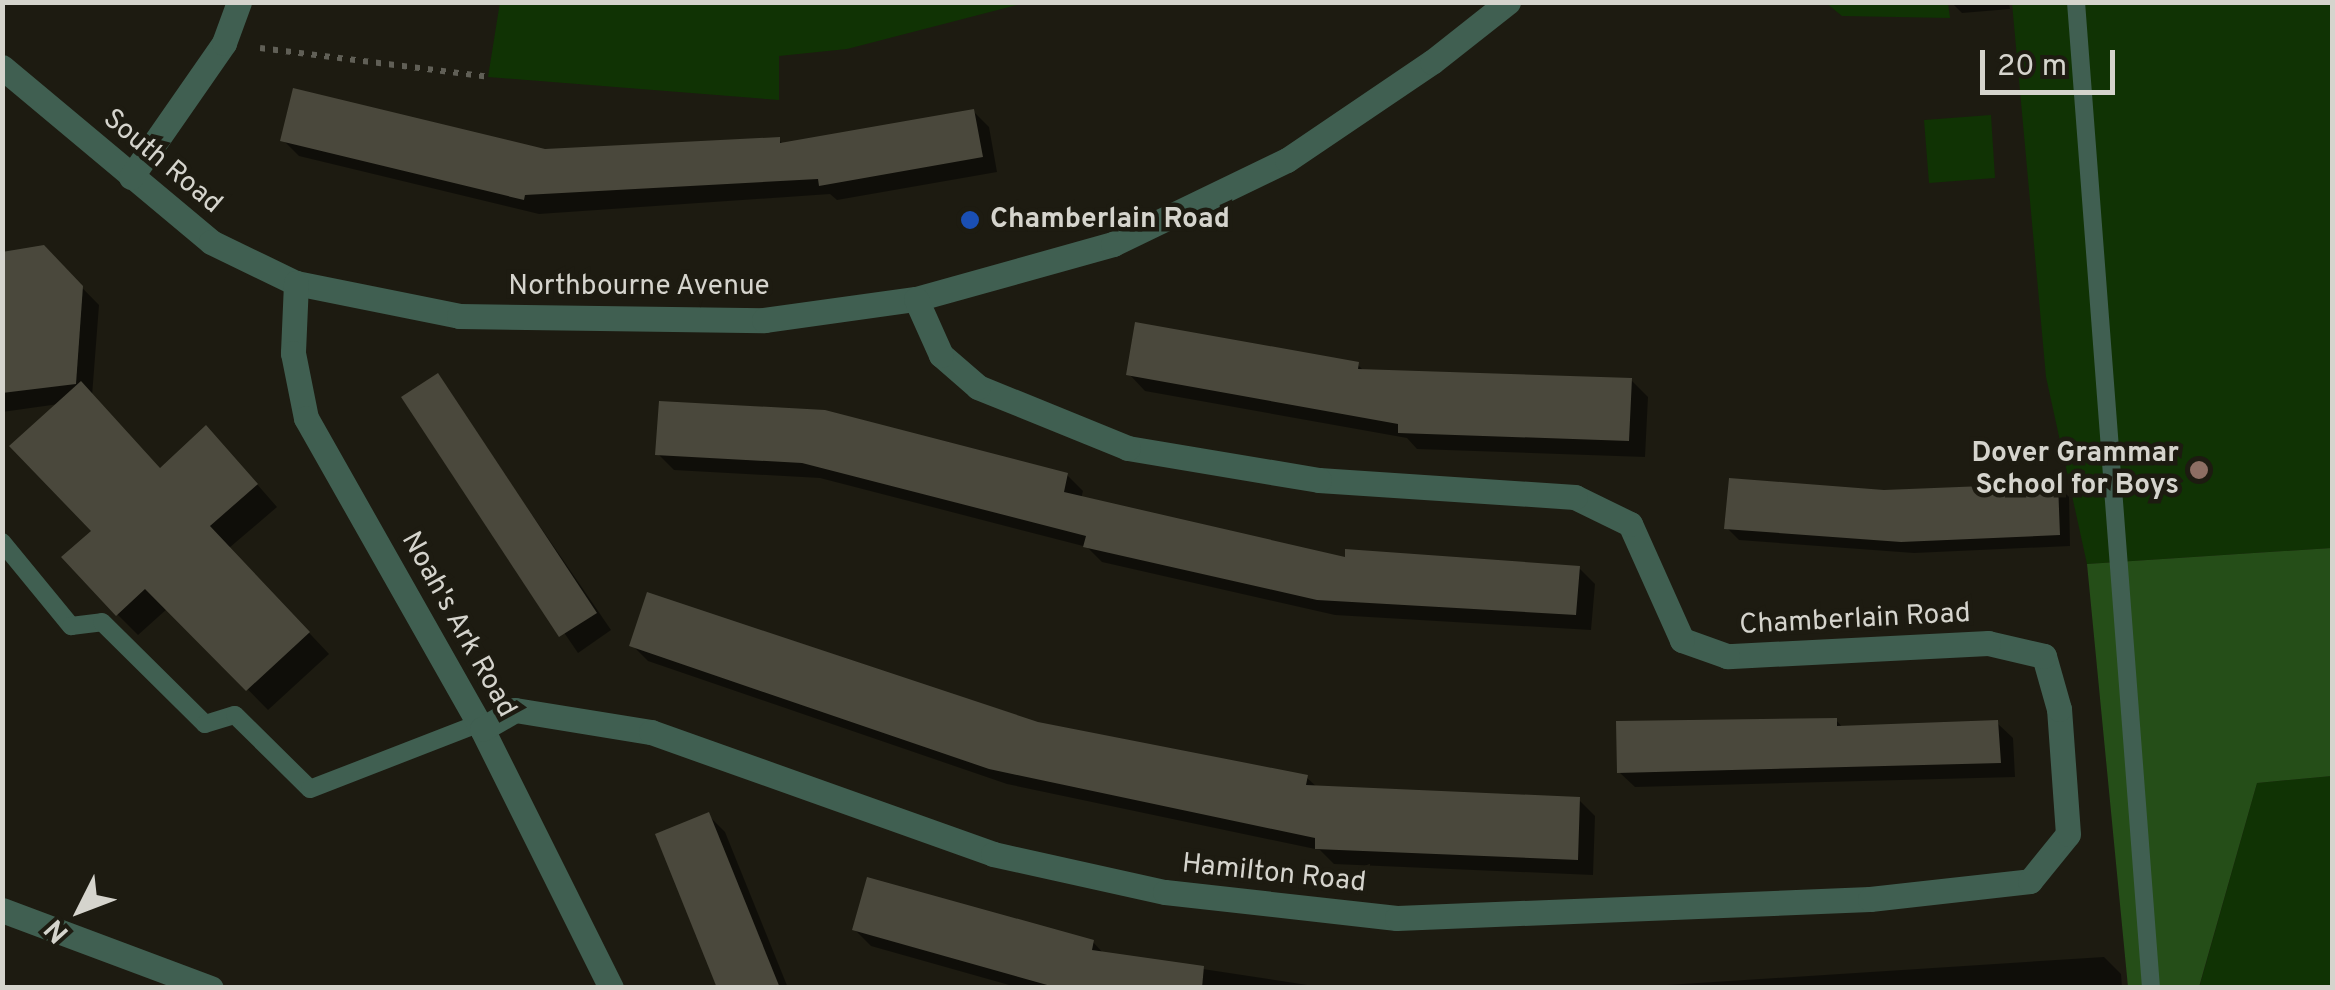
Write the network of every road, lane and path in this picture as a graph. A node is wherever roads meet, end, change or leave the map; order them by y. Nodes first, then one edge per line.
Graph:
1 (239, 2) edge
2 (1508, 2) edge
3 (2076, 2) edge
4 (224, 43) junction
5 (2, 67) edge
6 (488, 77) dead end
7 (131, 177) junction
8 (296, 283) junction
9 (916, 300) junction
10 (2, 542) edge
11 (480, 727) junction
12 (2068, 834) joint
13 (2, 910) edge
14 (211, 988) edge
15 (611, 988) edge
16 (2151, 988) edge

1 - 4 street
2 - 9 street, Northbourne Avenue
3 - 16 lane
4 - 6 path
4 - 7 street
5 - 7 street, South Road
7 - 8 street, South Road
8 - 9 street, Northbourne Avenue
8 - 11 street, Noah's Ark Road
9 - 12 street, Chamberlain Road
10 - 11 lane
11 - 12 street, Hamilton Road
11 - 15 street, Noah's Ark Road
13 - 14 street

